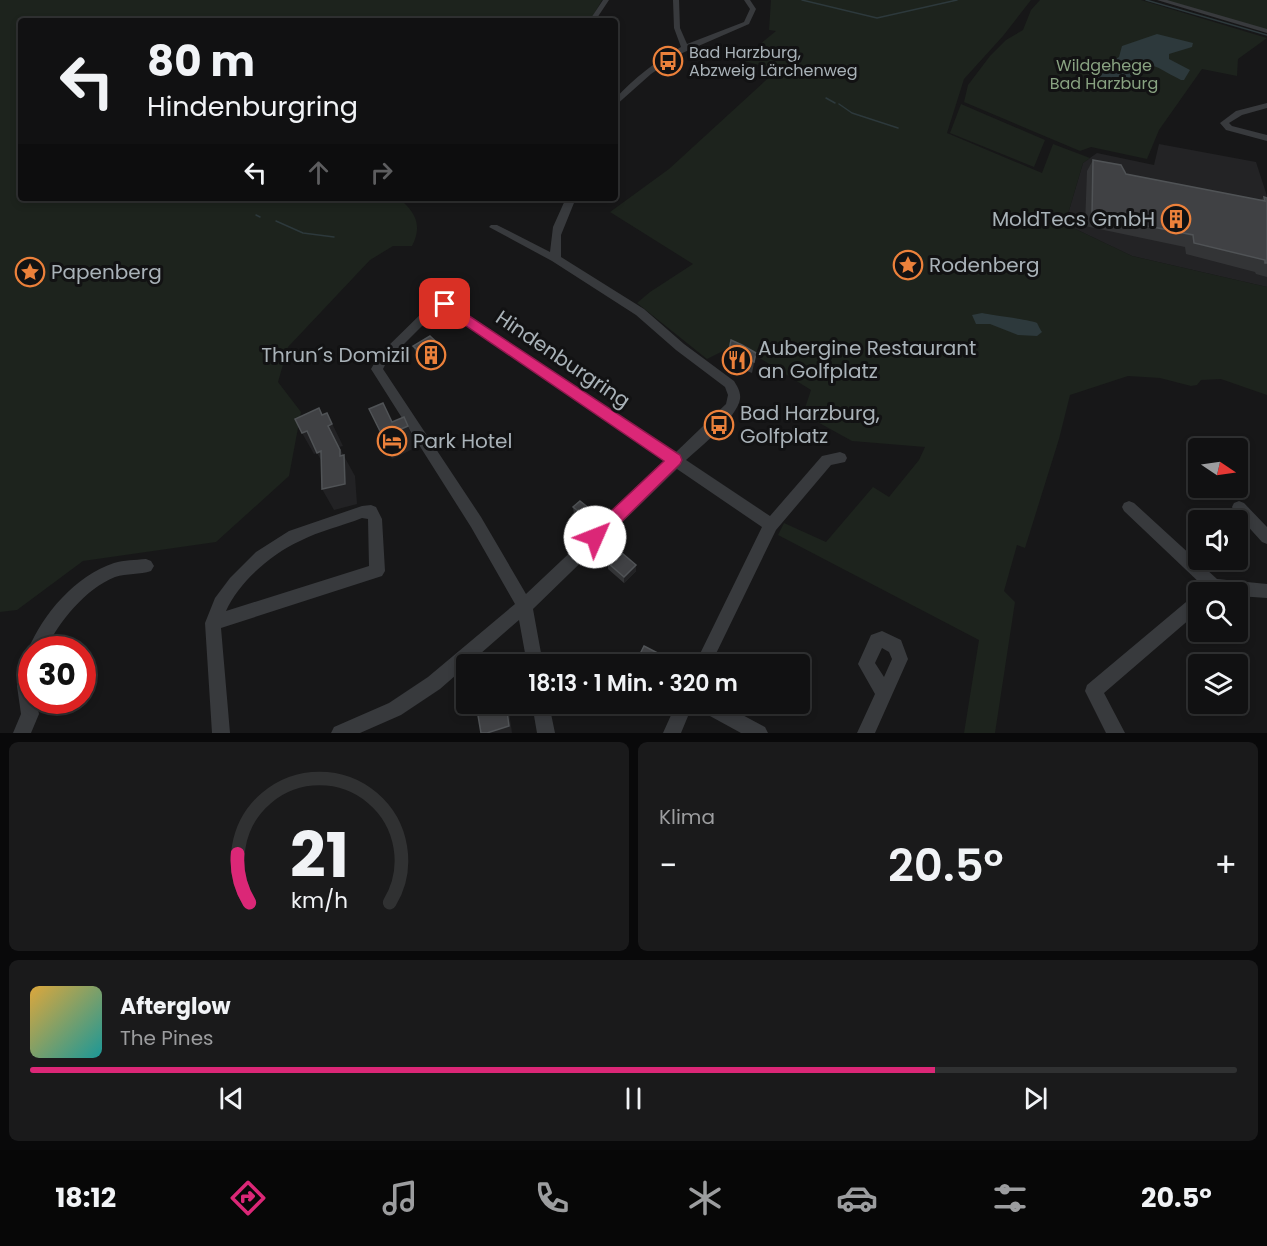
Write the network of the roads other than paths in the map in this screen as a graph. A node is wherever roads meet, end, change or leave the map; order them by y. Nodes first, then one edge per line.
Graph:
1 (606, 0) edge
2 (675, 0) edge
3 (747, 0) edge
4 (1160, 0) edge
5 (594, 18) edge
6 (1267, 31) edge
7 (686, 48) junction
8 (618, 101) edge
9 (1267, 105) edge
10 (1267, 138) edge
11 (570, 201) edge
12 (495, 227) dead end
13 (556, 259) junction
14 (840, 458) dead end
15 (675, 460) junction
16 (1129, 507) dead end
17 (1239, 507) dead end
18 (771, 525) junction
19 (1267, 537) edge
20 (146, 566) dead end
21 (1204, 582) edge
22 (1248, 590) edge
23 (1267, 591) edge
24 (524, 605) junction
25 (1188, 610) edge
26 (213, 623) junction
27 (45, 636) edge
28 (533, 654) edge
29 (708, 654) edge
30 (885, 694) dead end
31 (30, 714) edge
32 (543, 714) edge
33 (680, 714) edge
34 (724, 714) edge
35 (22, 733) edge
36 (221, 733) edge
37 (340, 733) edge
38 (546, 733) edge
39 (672, 733) edge
40 (759, 733) edge
41 (866, 733) edge
42 (1116, 733) edge

1 - 5 street
2 - 7 street
3 - 7 street
4 - 6 street
7 - 8 street
9 - 10 street
11 - 13 street
12 - 13 street
13 - 15 street
14 - 18 street
15 - 18 street
15 - 24 street
15 - 24 street, Hindenburgring
16 - 21 street
17 - 19 street
18 - 29 street
20 - 27 street
22 - 23 street
24 - 28 street
24 - 37 street
25 - 42 street
26 - 26 street
26 - 36 street
30 - 41 street
31 - 35 street
32 - 38 street
33 - 39 street
34 - 40 street

